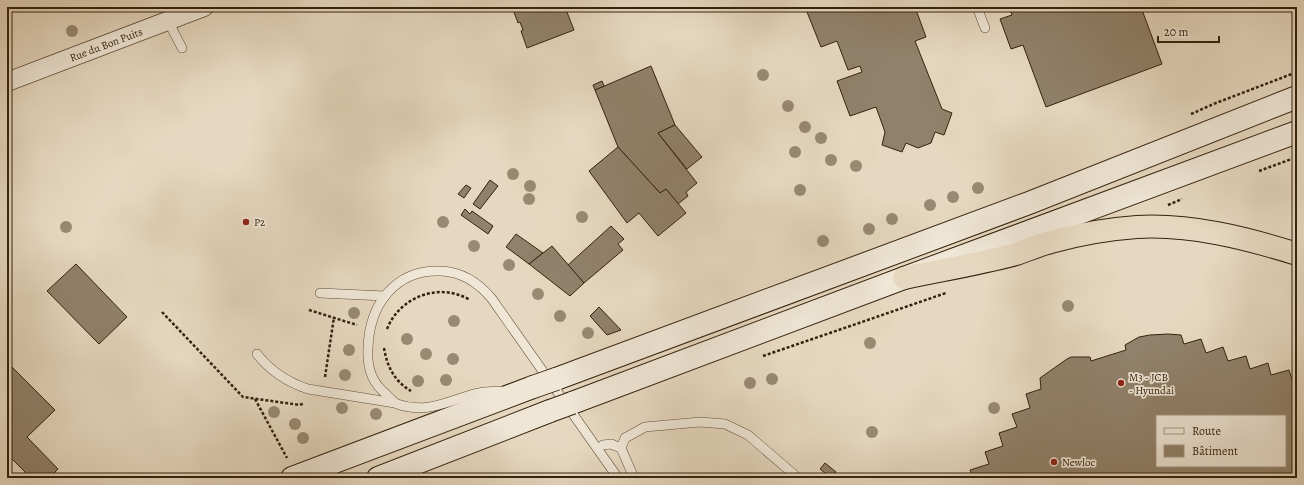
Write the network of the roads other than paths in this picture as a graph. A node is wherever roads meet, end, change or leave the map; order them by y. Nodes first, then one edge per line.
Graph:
1 (204, 7) edge
2 (978, 7) edge
3 (168, 20) junction
4 (985, 28) dead end
5 (182, 48) dead end
6 (7, 82) edge
7 (1297, 97) edge
8 (1297, 132) edge
9 (1297, 254) edge
10 (904, 278) junction
11 (320, 293) dead end
12 (385, 296) junction
13 (257, 354) dead end
14 (527, 388) junction
15 (396, 403) junction
16 (603, 445) dead end
17 (621, 448) junction
18 (289, 468) edge
19 (378, 478) edge
20 (618, 478) edge
21 (634, 478) edge
22 (798, 478) edge

1 - 3 street, Rue du Bon Puits
2 - 4 lane
3 - 5 lane
3 - 6 street, Rue du Bon Puits
7 - 14 main road, bridge
8 - 10 main road
9 - 10 highway
10 - 19 main road, bridge
11 - 12 lane
12 - 15 lane
12 - 20 lane
13 - 15 lane
14 - 15 lane
14 - 18 main road
16 - 17 lane
17 - 21 lane
17 - 22 lane

